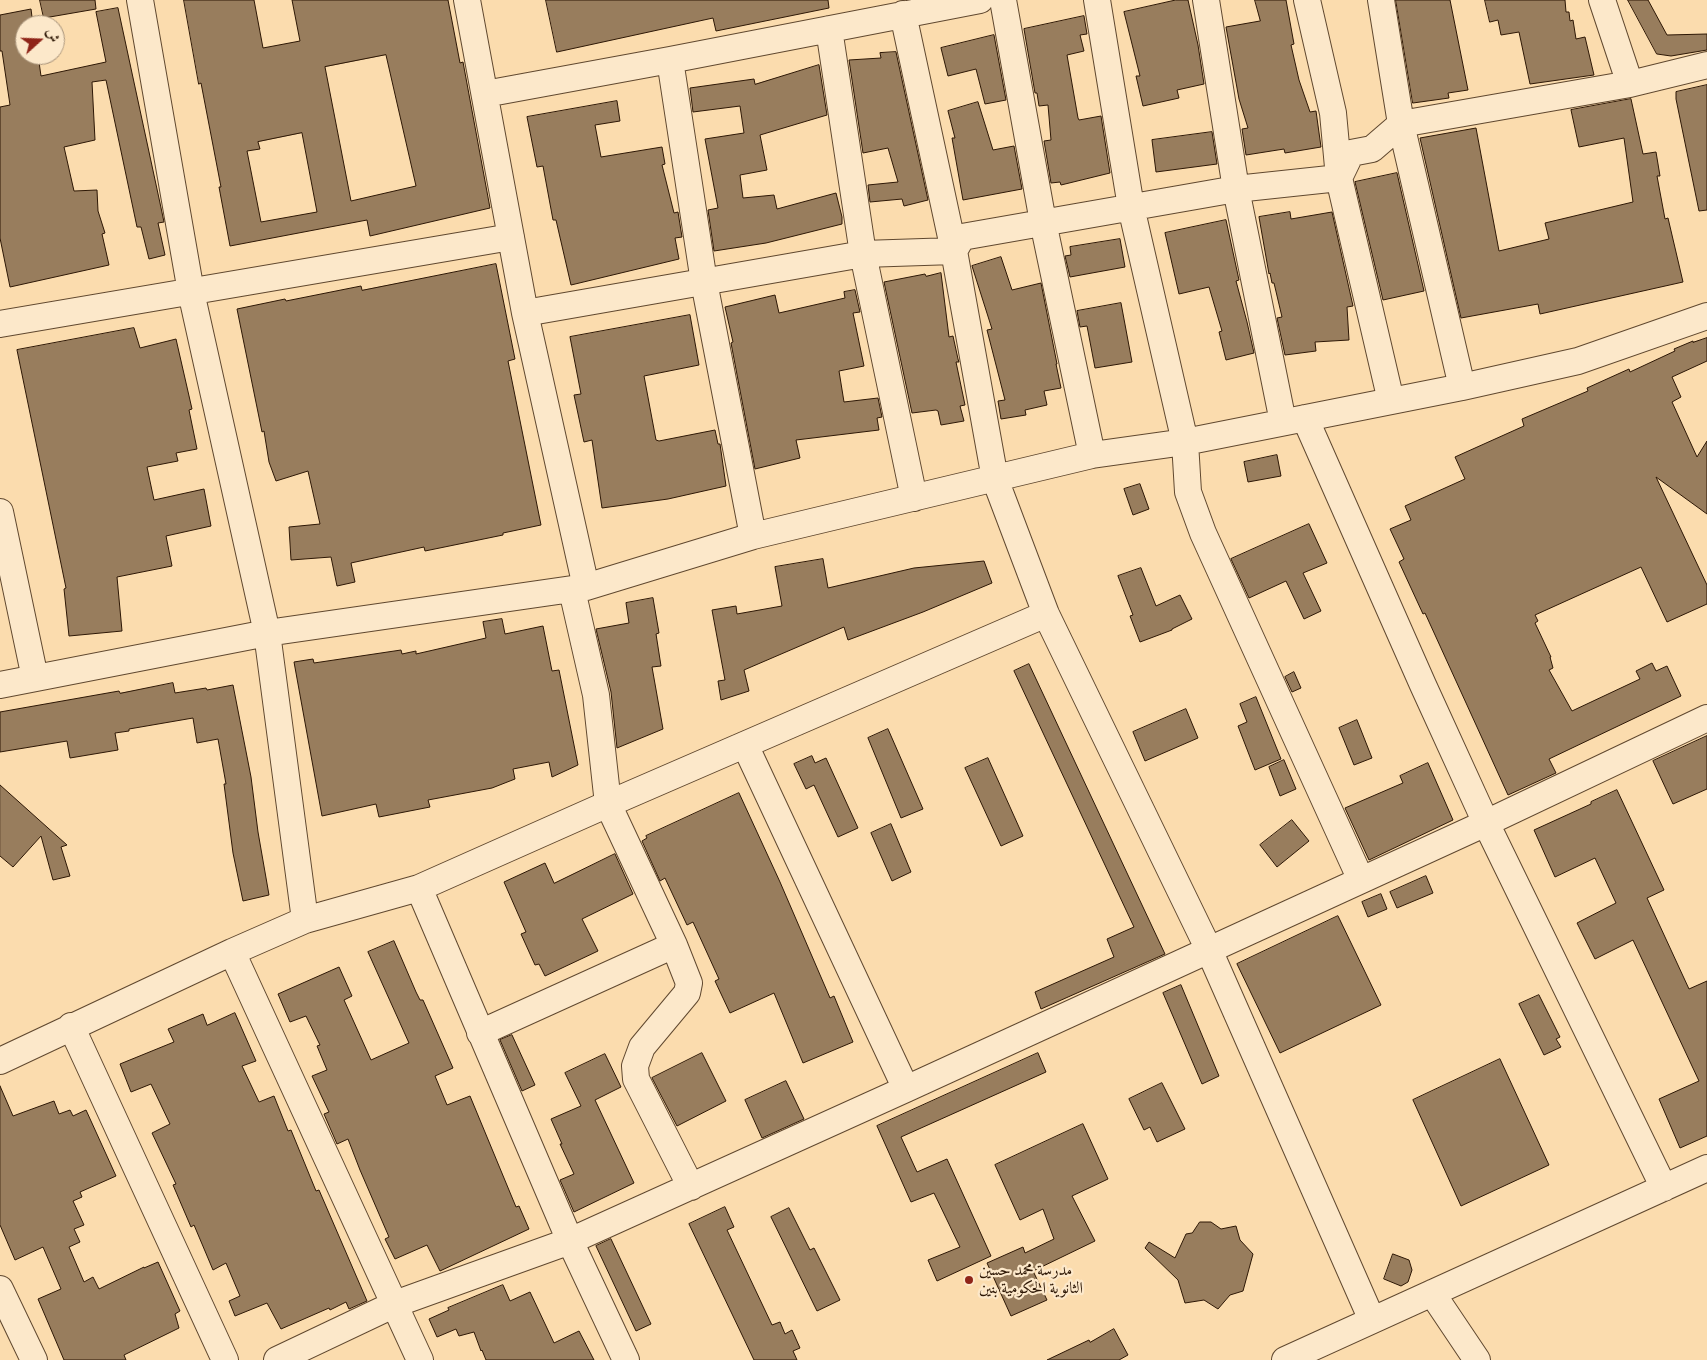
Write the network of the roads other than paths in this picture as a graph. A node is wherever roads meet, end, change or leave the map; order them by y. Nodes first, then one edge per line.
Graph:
1 (140, 0) edge
2 (467, 0) edge
3 (980, 0) edge
4 (1003, 0) edge
5 (1097, 0) edge
6 (1206, 0) edge
7 (1307, 0) edge
8 (1381, 0) edge
9 (1602, 0) edge
10 (866, 11) edge
11 (904, 14) junction
12 (829, 29) junction
13 (670, 60) junction
14 (1707, 65) edge
15 (1630, 84) junction
16 (485, 94) junction
17 (1401, 124) junction
18 (1339, 178) junction
19 (1236, 189) junction
20 (1131, 207) junction
21 (1043, 222) junction
22 (512, 237) junction
23 (954, 252) junction
24 (863, 254) junction
25 (704, 282) junction
26 (191, 292) junction
27 (525, 313) junction
28 (1707, 316) edge
29 (0, 324) edge
30 (1462, 387) junction
31 (1391, 401) junction
32 (1294, 420) junction
33 (1185, 442) junction
34 (1092, 455) junction
35 (995, 479) junction
36 (914, 498) junction
37 (0, 512) edge
38 (753, 536) junction
39 (579, 588) junction
40 (1046, 614) junction
41 (267, 633) junction
42 (35, 678) junction
43 (0, 685) edge
44 (1707, 718) edge
45 (745, 745) junction
46 (608, 804) junction
47 (1486, 823) junction
48 (1361, 880) junction
49 (419, 888) junction
50 (305, 920) junction
51 (674, 945) junction
52 (1208, 950) junction
53 (232, 952) junction
54 (71, 1026) junction
55 (480, 1033) junction
56 (0, 1060) edge
57 (906, 1089) junction
58 (1707, 1168) edge
59 (691, 1187) junction
60 (1664, 1188) junction
61 (570, 1241) junction
62 (0, 1289) edge
63 (1432, 1293) junction
64 (395, 1304) junction
65 (1372, 1320) junction
66 (34, 1360) edge
67 (225, 1360) edge
68 (277, 1360) edge
69 (420, 1360) edge
70 (626, 1360) edge
71 (1285, 1360) edge
72 (1477, 1360) edge

1 - 26 street
2 - 16 street
3 - 11 street
4 - 21 street
5 - 20 street
6 - 19 street
7 - 18 street
8 - 17 street
9 - 15 street
10 - 11 street
10 - 12 street
11 - 23 street
12 - 13 street
12 - 24 street
13 - 16 street
13 - 25 street
14 - 15 street
15 - 17 street
16 - 22 street
17 - 18 street
17 - 30 street
18 - 19 street
18 - 31 street
19 - 20 street
19 - 32 street
20 - 21 street
20 - 33 street
21 - 23 street
21 - 34 street
22 - 26 street
22 - 27 street
23 - 24 street
23 - 35 street
24 - 25 street
24 - 36 street
25 - 27 street
25 - 38 street
26 - 29 street
26 - 41 street
27 - 39 street
28 - 30 street
30 - 31 street
31 - 32 street
32 - 33 street
32 - 47 street
33 - 34 street
33 - 48 street
34 - 35 street
35 - 36 street
35 - 40 street
36 - 38 street
37 - 42 street
38 - 39 street
39 - 41 street
39 - 46 street
40 - 45 street
40 - 52 street
41 - 42 street
41 - 50 street
42 - 43 street
44 - 47 street
45 - 46 street
45 - 57 street
46 - 49 street
46 - 51 street
47 - 48 street
47 - 60 street
48 - 52 street
49 - 50 street
49 - 55 street
50 - 53 street
51 - 55 street
51 - 59 street
52 - 57 street
52 - 65 street
53 - 54 street
53 - 64 street
54 - 56 street
54 - 67 street
55 - 61 street
57 - 59 street
58 - 60 street
59 - 61 street
60 - 63 street
61 - 64 street
61 - 70 street
62 - 66 street
63 - 65 street
63 - 72 street
64 - 68 street
64 - 69 street
65 - 71 street

